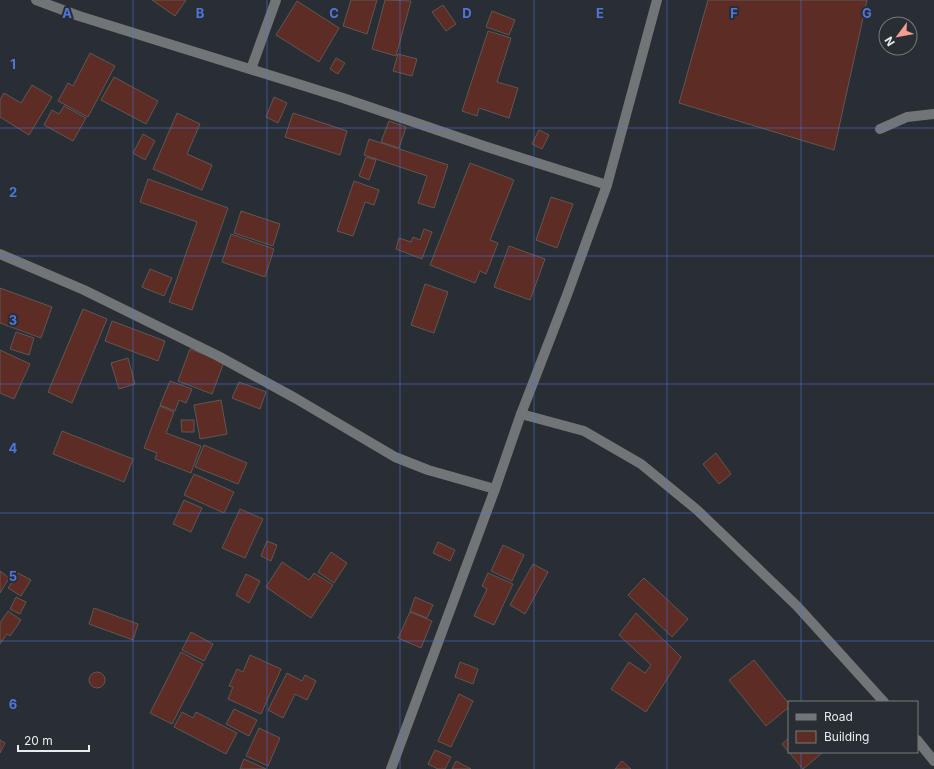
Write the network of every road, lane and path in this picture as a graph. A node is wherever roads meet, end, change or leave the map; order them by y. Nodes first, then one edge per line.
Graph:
1 (36, 0) edge
2 (276, 0) edge
3 (657, 0) edge
4 (251, 69) junction
5 (934, 114) edge
6 (880, 129) dead end
7 (607, 185) junction
8 (0, 254) edge
9 (521, 414) junction
10 (495, 489) junction
11 (883, 701) edge
12 (918, 741) edge
13 (934, 761) edge
14 (391, 769) edge

1 - 4 street
2 - 4 street
3 - 7 street
4 - 7 street
5 - 6 street
7 - 9 street
8 - 10 street
9 - 10 street
9 - 11 street
10 - 14 street
12 - 13 street

